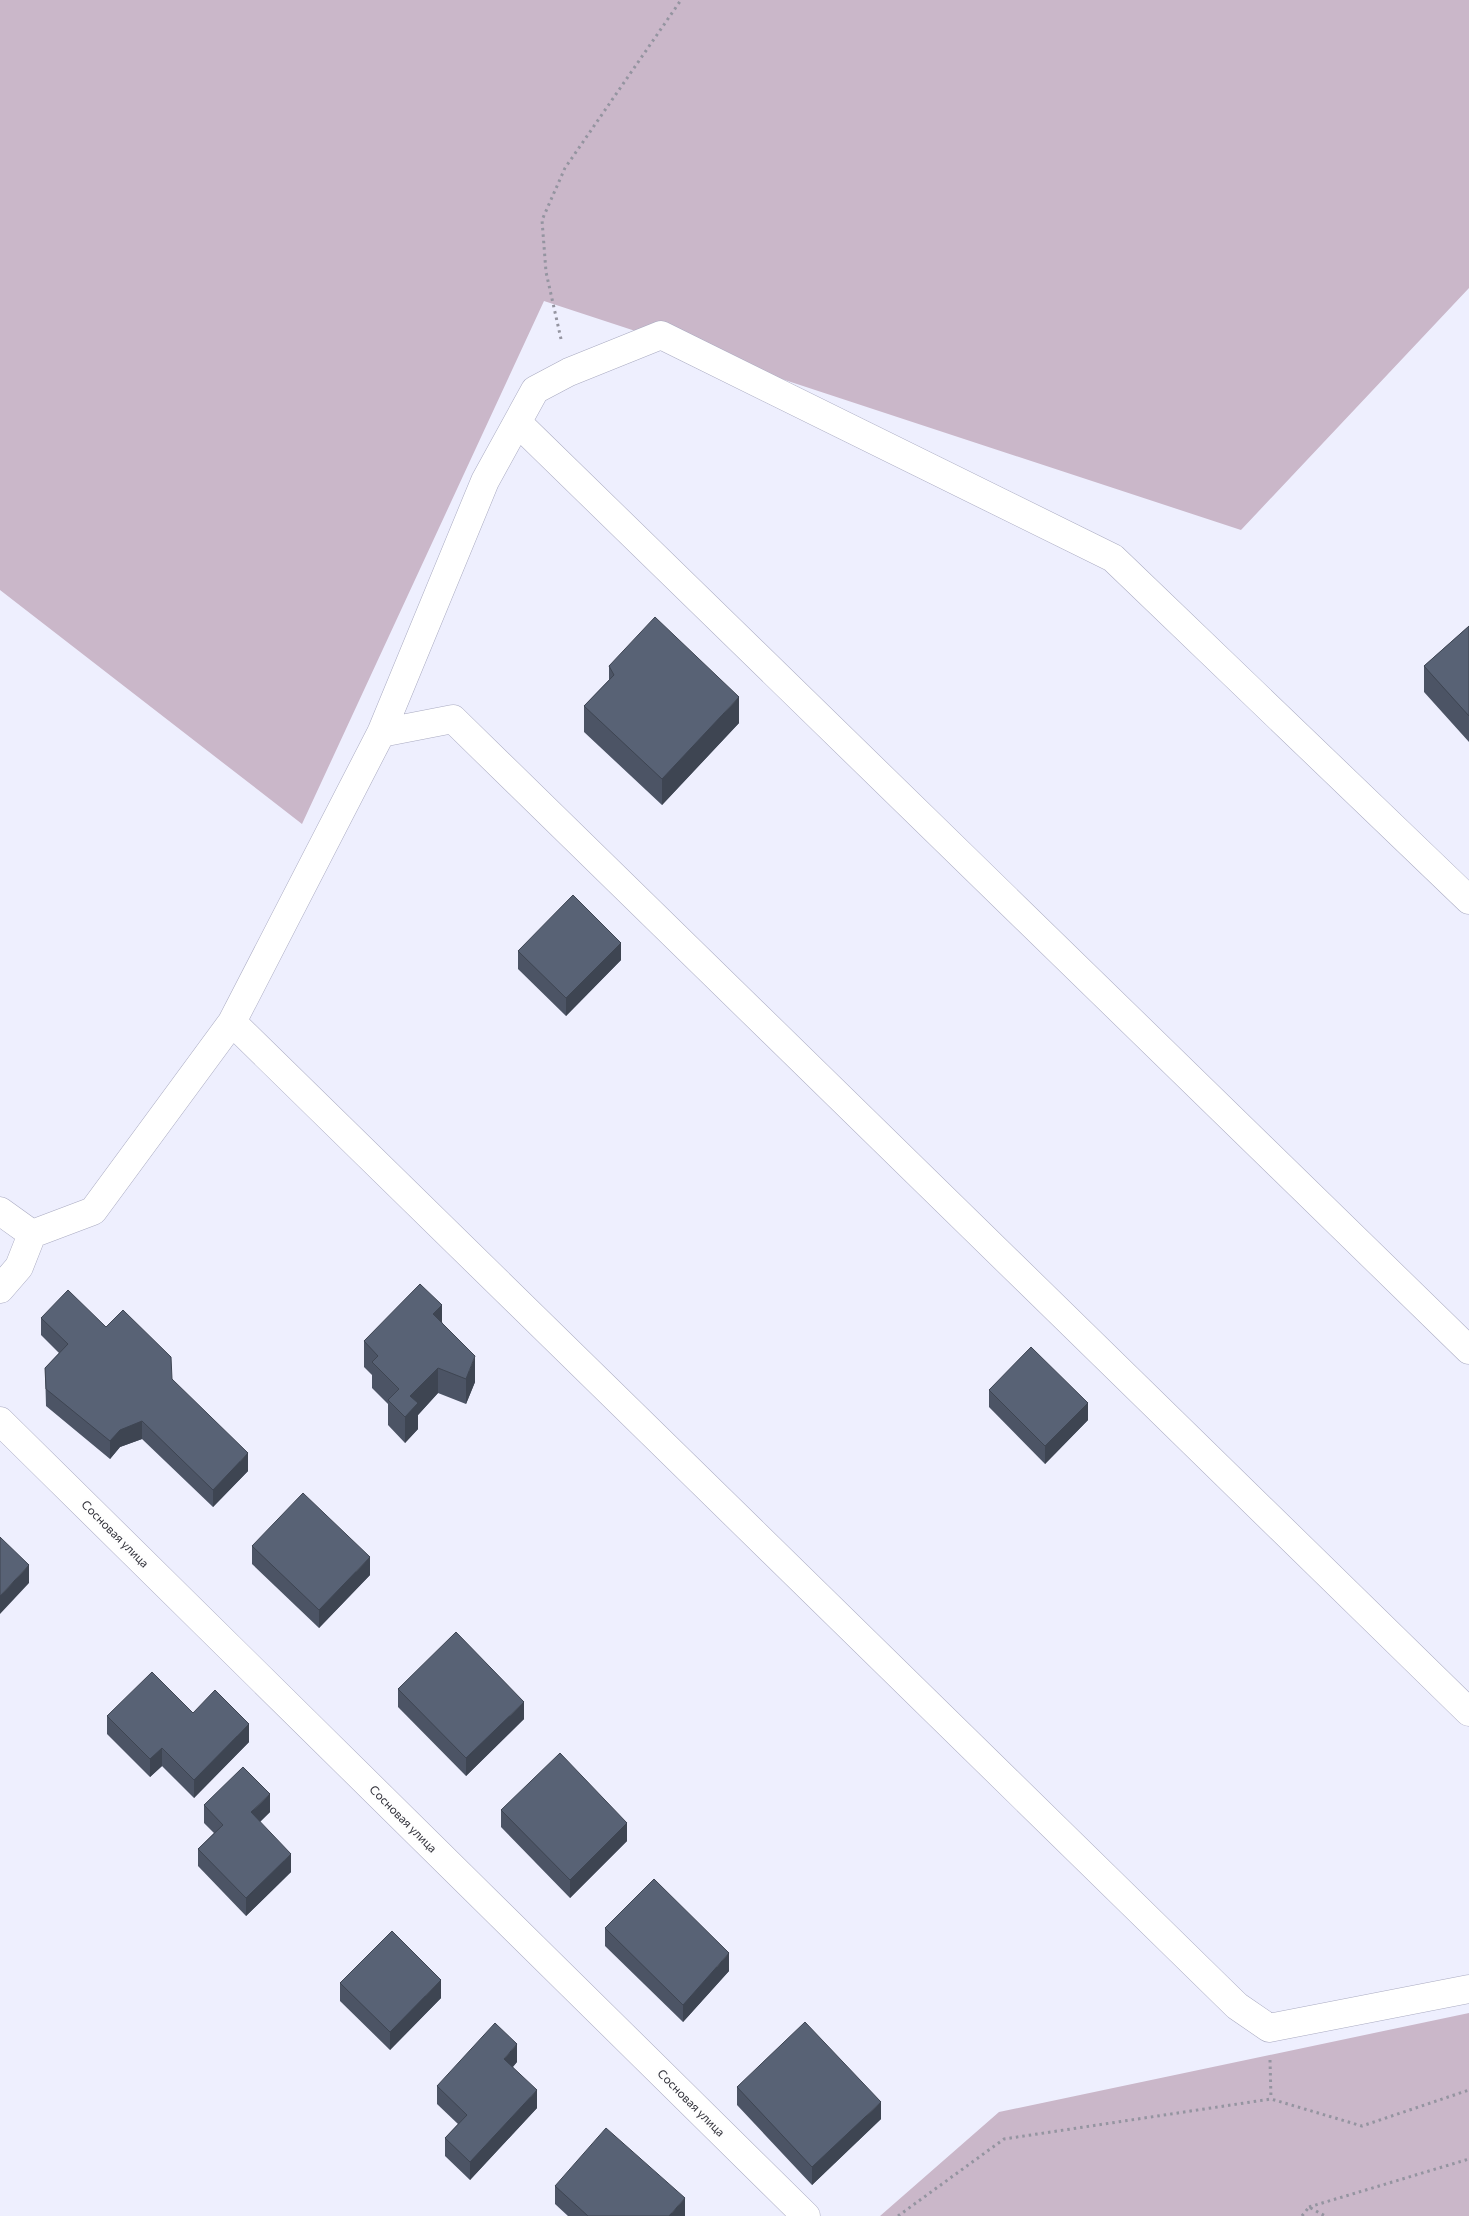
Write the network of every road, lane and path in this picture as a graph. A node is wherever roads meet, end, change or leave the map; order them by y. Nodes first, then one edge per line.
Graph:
1 (681, 0) edge
2 (568, 372) junction
3 (518, 423) junction
4 (381, 734) junction
5 (1469, 900) edge
6 (232, 1022) junction
7 (0, 1211) edge
8 (32, 1234) junction
9 (0, 1289) edge
10 (1469, 1350) edge
11 (0, 1421) edge
12 (1469, 1712) edge
13 (1469, 1989) edge
14 (1269, 2028) junction
15 (1469, 2090) edge
16 (1271, 2099) junction
17 (1469, 2159) edge
18 (1309, 2207) junction
19 (806, 2216) edge
20 (898, 2216) edge
21 (1302, 2216) edge
22 (1325, 2216) edge

1 - 2 path
2 - 3 street
2 - 5 street
3 - 4 street
3 - 10 street
4 - 6 street
4 - 12 street
6 - 8 street
6 - 14 street
7 - 8 street
8 - 9 street
11 - 19 street, Сосновая улица
13 - 14 street
14 - 16 path
15 - 16 path
16 - 20 path
17 - 18 path
18 - 21 path
18 - 22 path

